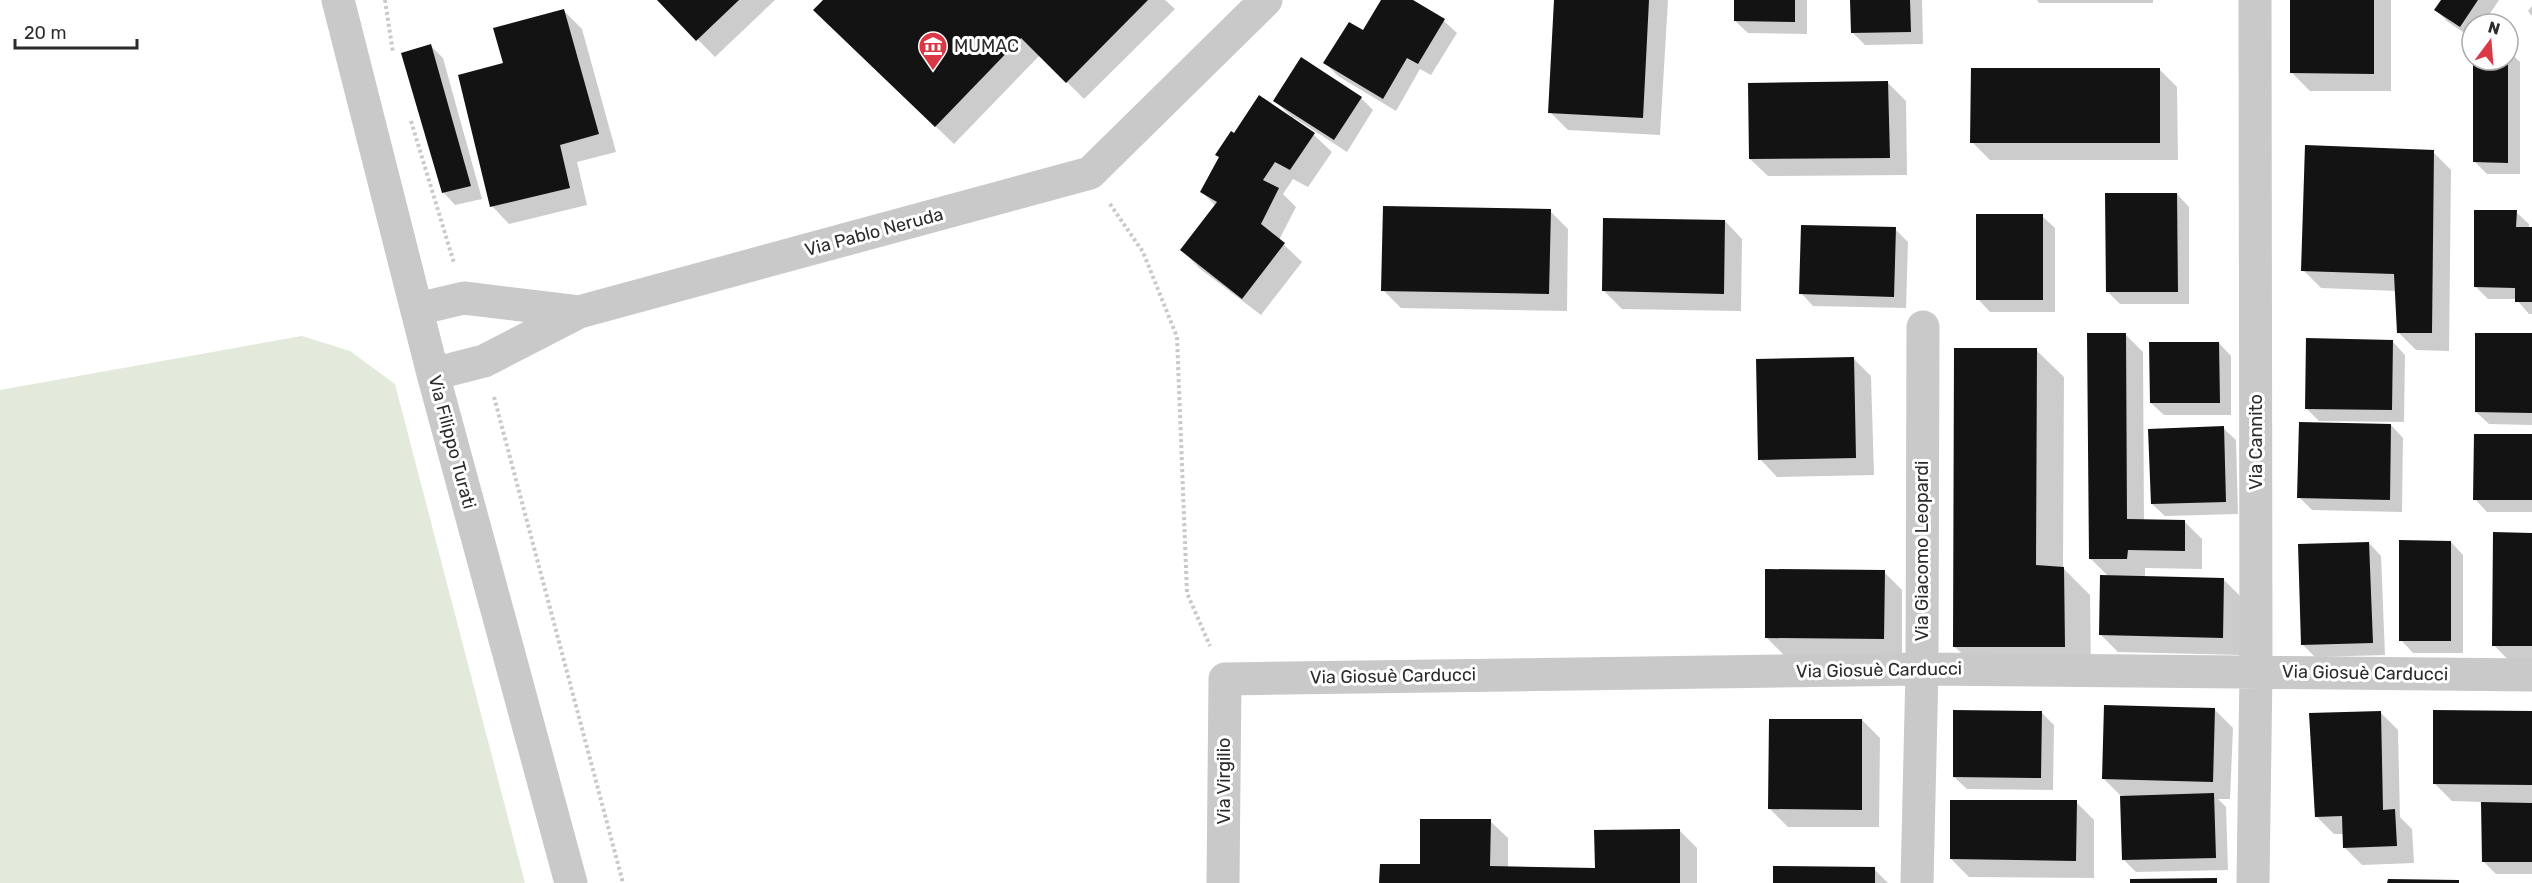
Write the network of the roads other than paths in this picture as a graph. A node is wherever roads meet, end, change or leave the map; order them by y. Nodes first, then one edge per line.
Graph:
1 (338, 0) edge
2 (1266, 0) edge
3 (2255, 0) edge
4 (417, 309) junction
5 (579, 312) junction
6 (1923, 327) dead end
7 (433, 374) junction
8 (1922, 669) junction
9 (2256, 671) junction
10 (2532, 675) edge
11 (1225, 679) joint
12 (571, 883) edge
13 (1224, 883) edge
14 (1917, 883) edge
15 (2253, 883) edge

1 - 4 street, Via Filippo Turati
2 - 5 street, Via Pablo Neruda
3 - 9 street, Via Cannito
4 - 5 street, Via Pablo Neruda
4 - 7 street, Via Filippo Turati
5 - 7 street
6 - 8 street, Via Giacomo Leopardi
7 - 12 street, Via Filippo Turati
8 - 9 street, Via Giosuè Carducci
8 - 11 street, Via Giosuè Carducci
8 - 14 street, Via Giacomo Leopardi
9 - 10 street, Via Giosuè Carducci
9 - 15 street, Via Cannito
11 - 13 street, Via Virgilio

